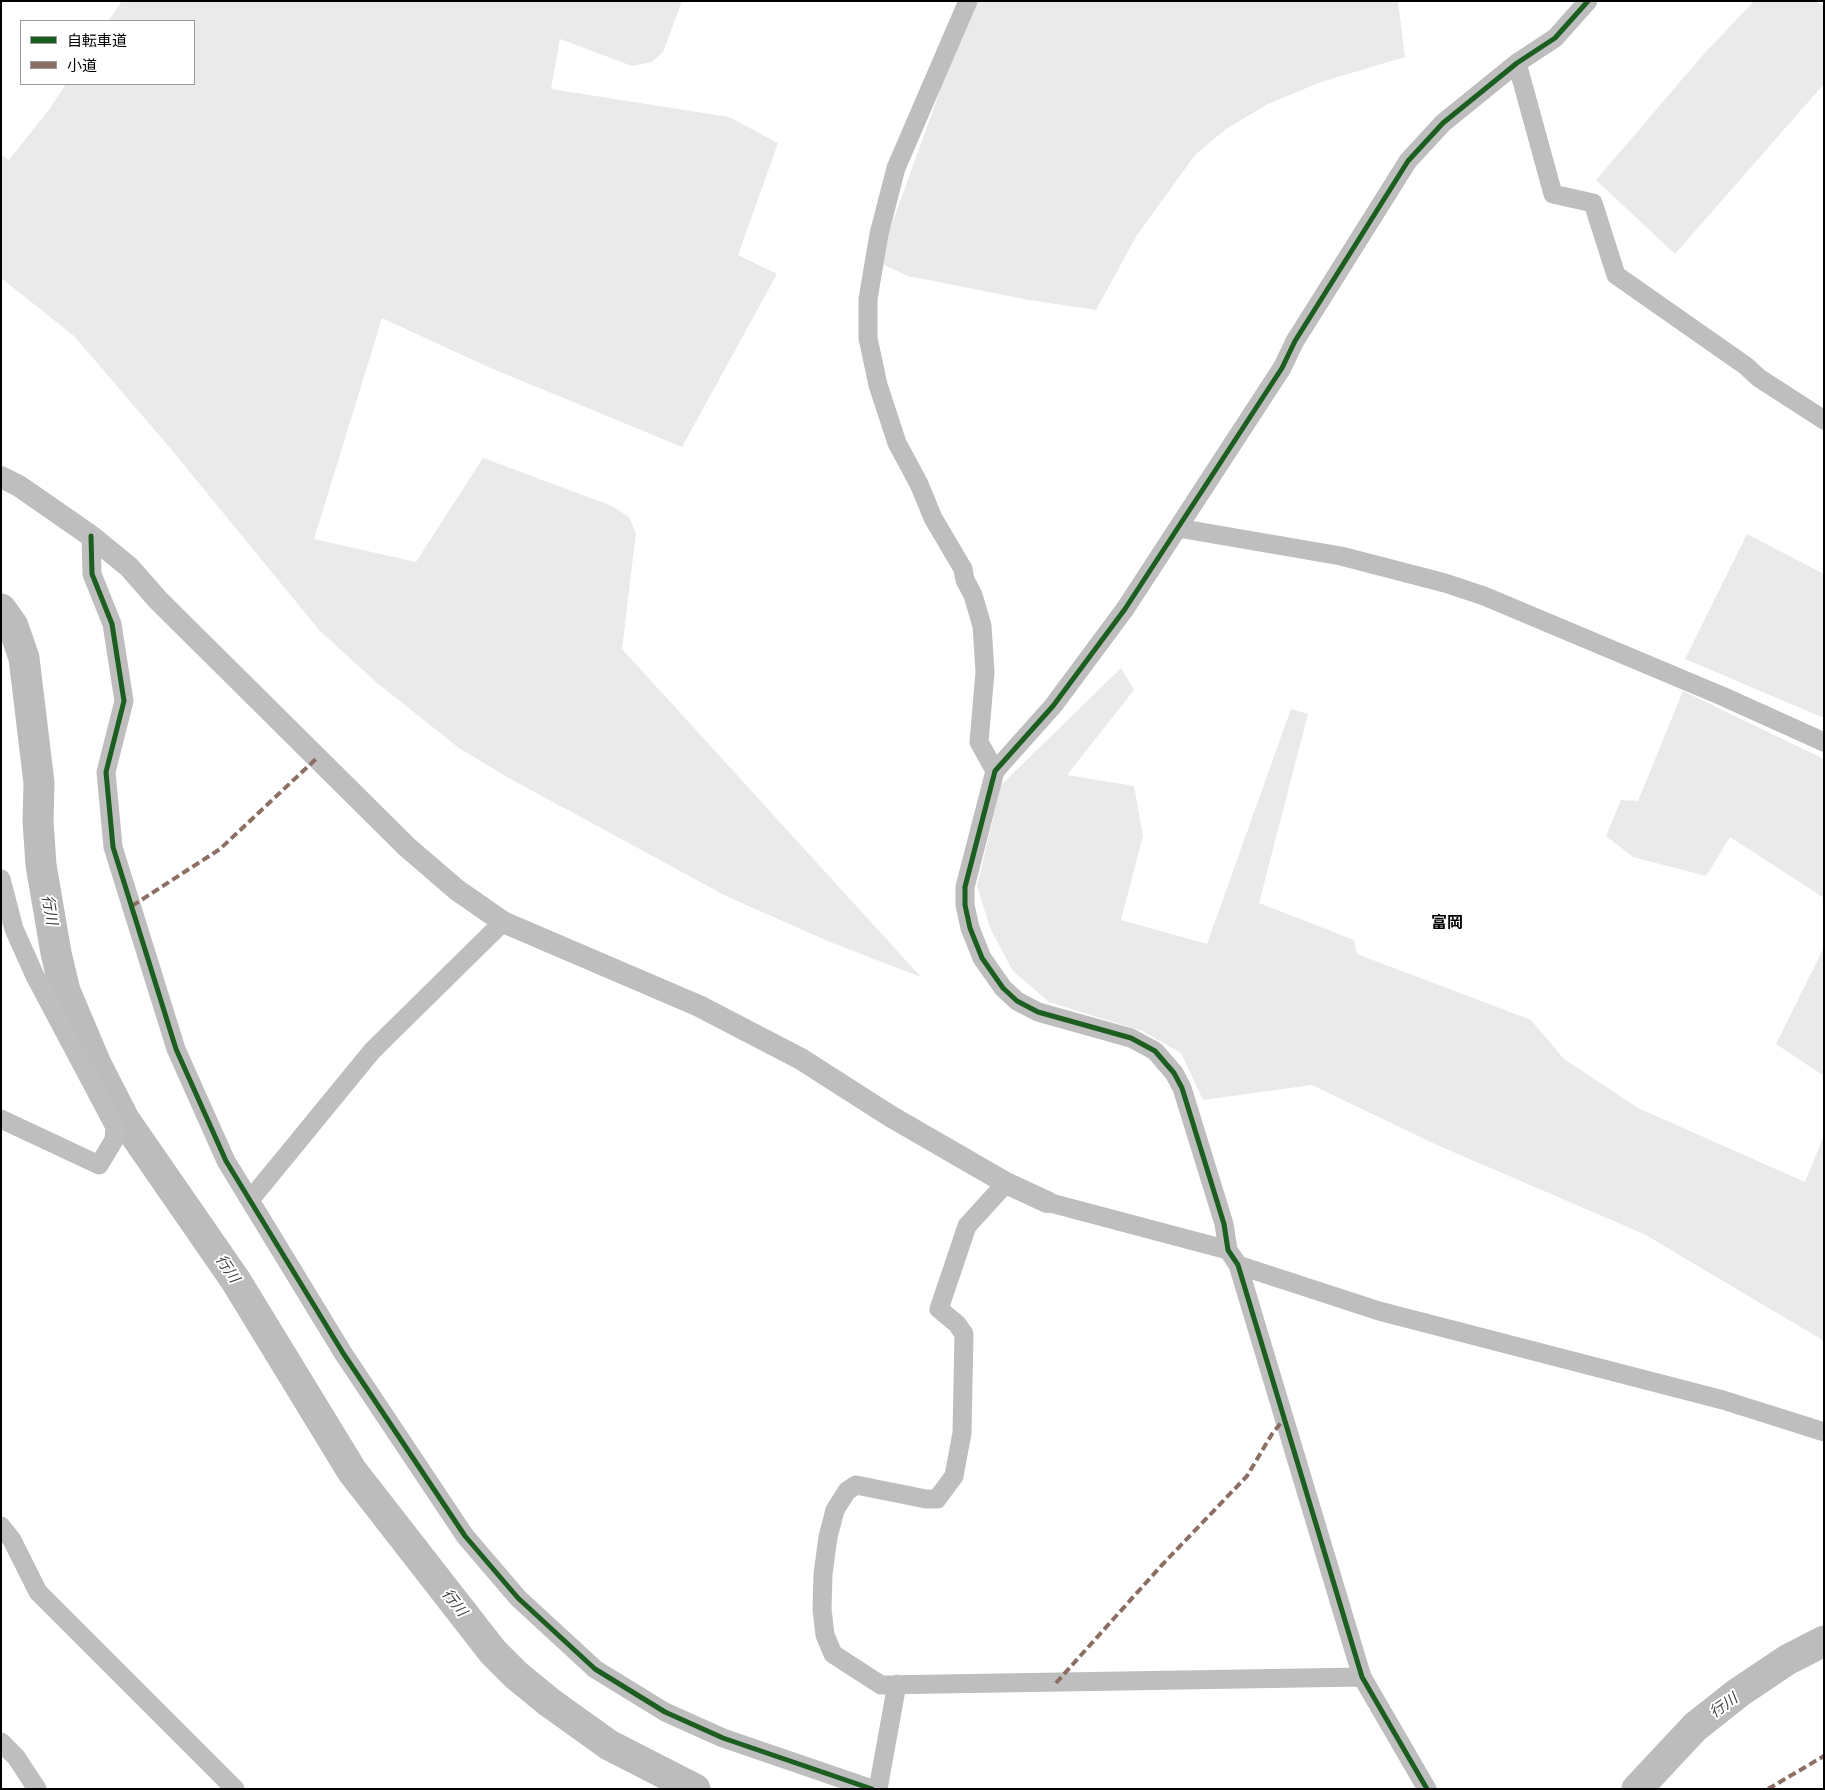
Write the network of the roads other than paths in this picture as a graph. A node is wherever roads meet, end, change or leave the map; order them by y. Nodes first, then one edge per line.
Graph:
1 (968, 1) edge
2 (1588, 1) edge
3 (1517, 63) junction
4 (1824, 420) edge
5 (1, 477) edge
6 (1178, 528) junction
7 (91, 536) junction
8 (1824, 742) edge
9 (995, 771) junction
10 (1, 879) edge
11 (503, 922) junction
12 (1, 1120) edge
13 (1006, 1183) junction
14 (250, 1200) junction
15 (1048, 1202) joint
16 (1233, 1257) junction
17 (1824, 1432) edge
18 (1, 1526) edge
19 (1362, 1677) junction
20 (897, 1684) junction
21 (1, 1742) edge
22 (1427, 1788) edge
23 (37, 1789) edge
24 (235, 1789) edge
25 (872, 1789) edge
26 (878, 1789) edge

1 - 9 street
2 - 3 street
3 - 4 street
3 - 6 street
5 - 7 street
6 - 8 street
6 - 9 street
7 - 11 street
7 - 14 street
9 - 16 street
10 - 12 street
11 - 13 street
11 - 14 street
13 - 15 street
13 - 20 street
14 - 25 street
15 - 16 street
16 - 17 street
16 - 19 street
18 - 24 street
19 - 20 street
19 - 22 street
20 - 26 street
21 - 23 street

